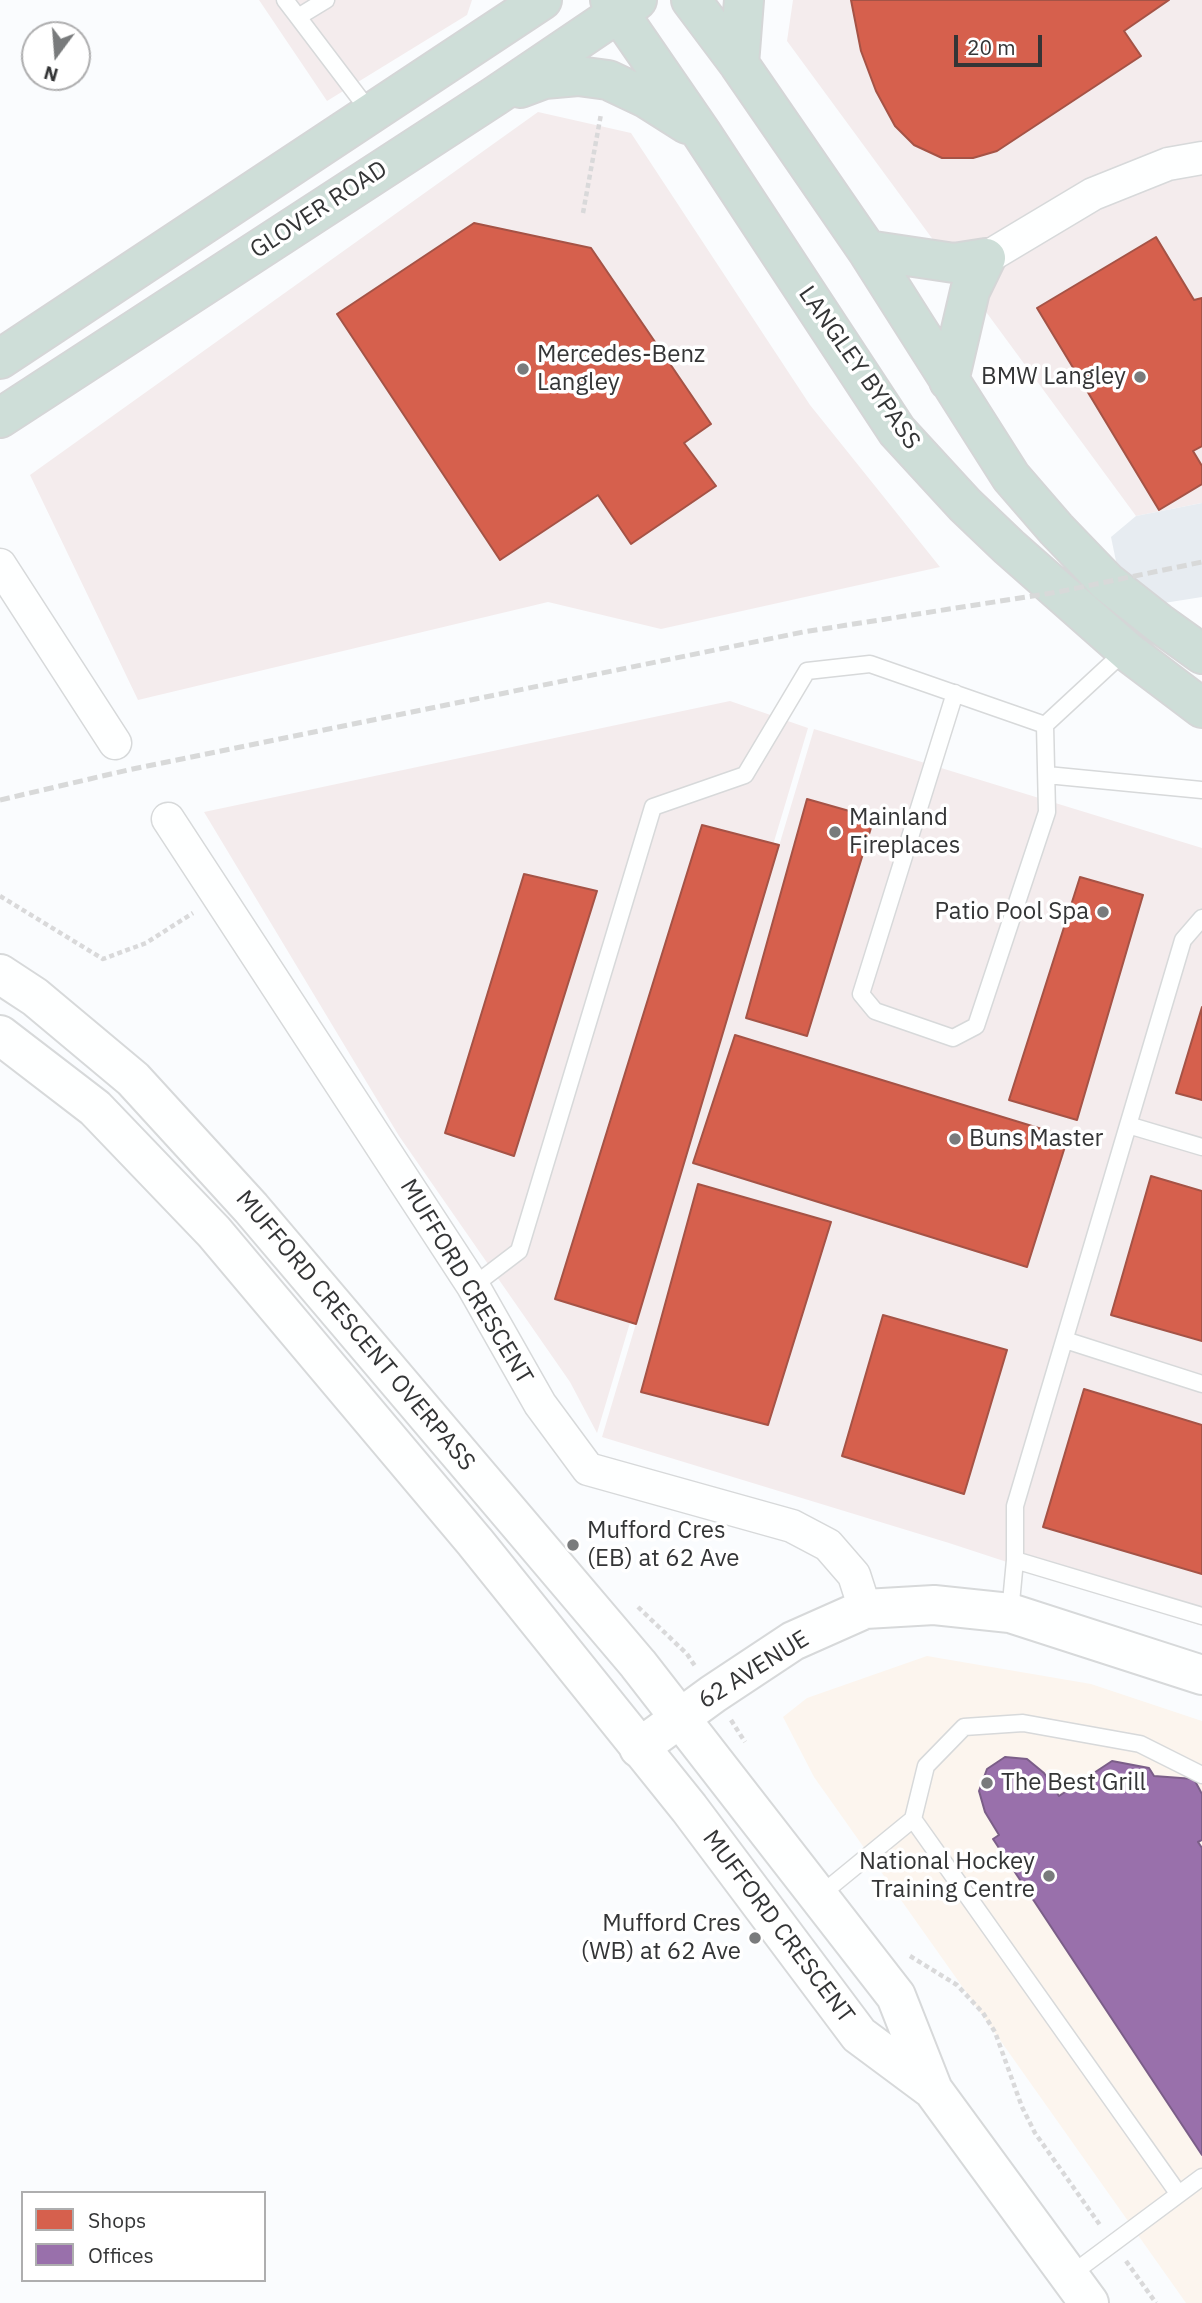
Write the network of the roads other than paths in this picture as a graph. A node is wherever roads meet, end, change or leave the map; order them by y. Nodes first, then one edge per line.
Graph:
1 (285, 0) edge
2 (326, 0) edge
3 (497, 0) edge
4 (542, 0) edge
5 (691, 0) edge
6 (744, 0) edge
7 (622, 4) edge
8 (298, 17) junction
9 (470, 46) junction
10 (739, 64) junction
11 (495, 96) junction
12 (370, 112) junction
13 (702, 134) junction
14 (1202, 158) edge
15 (867, 250) junction
16 (985, 258) junction
17 (0, 359) edge
18 (949, 381) junction
19 (0, 418) edge
20 (0, 565) edge
21 (1126, 650) junction
22 (1202, 654) edge
23 (955, 693) junction
24 (1202, 708) edge
25 (1045, 724) junction
26 (115, 743) dead end
27 (1046, 775) junction
28 (1202, 790) edge
29 (168, 819) dead end
30 (1202, 918) edge
31 (0, 974) edge
32 (0, 1035) edge
33 (1128, 1125) junction
34 (1202, 1147) edge
35 (473, 1286) junction
36 (1065, 1340) junction
37 (1202, 1384) edge
38 (1015, 1560) junction
39 (865, 1609) junction
40 (1010, 1613) junction
41 (1202, 1616) edge
42 (1202, 1675) edge
43 (680, 1718) junction
44 (639, 1748) junction
45 (1202, 1775) edge
46 (914, 1819) junction
47 (819, 1896) junction
48 (933, 2090) junction
49 (1202, 2177) edge
50 (1178, 2193) junction
51 (1079, 2289) edge

1 - 8 lane
2 - 8 lane
3 - 9 highway
4 - 9 highway
5 - 10 highway
6 - 10 highway
7 - 11 highway, GLOVER ROAD
7 - 13 highway, LANGLEY BYPASS
8 - 12 lane
9 - 12 highway
10 - 15 highway
11 - 13 highway
11 - 19 highway, GLOVER ROAD
12 - 17 highway
13 - 21 highway, LANGLEY BYPASS
14 - 16 street
15 - 16 highway
15 - 18 highway
16 - 18 highway
18 - 22 highway
20 - 26 street
21 - 24 highway, LANGLEY BYPASS
21 - 25 lane
23 - 25 lane
23 - 27 lane
23 - 35 lane
25 - 27 lane
27 - 28 lane
29 - 35 street, MUFFORD CRESCENT
30 - 33 lane
31 - 43 main road, MUFFORD CRESCENT OVERPASS
32 - 44 main road, MUFFORD CRESCENT OVERPASS
33 - 34 lane
33 - 36 lane
35 - 39 street, MUFFORD CRESCENT
36 - 37 lane
36 - 38 lane
38 - 40 lane
38 - 41 lane
39 - 40 main road, 62 AVENUE
39 - 43 main road, 62 AVENUE
40 - 42 main road, 62 AVENUE
43 - 44 main road, 62 AVENUE
43 - 47 main road, MUFFORD CRESCENT
44 - 48 main road, MUFFORD CRESCENT
45 - 46 lane
46 - 47 lane
46 - 50 lane
47 - 48 main road, MUFFORD CRESCENT
48 - 51 main road, MUFFORD CRESCENT
49 - 50 lane
50 - 51 lane

